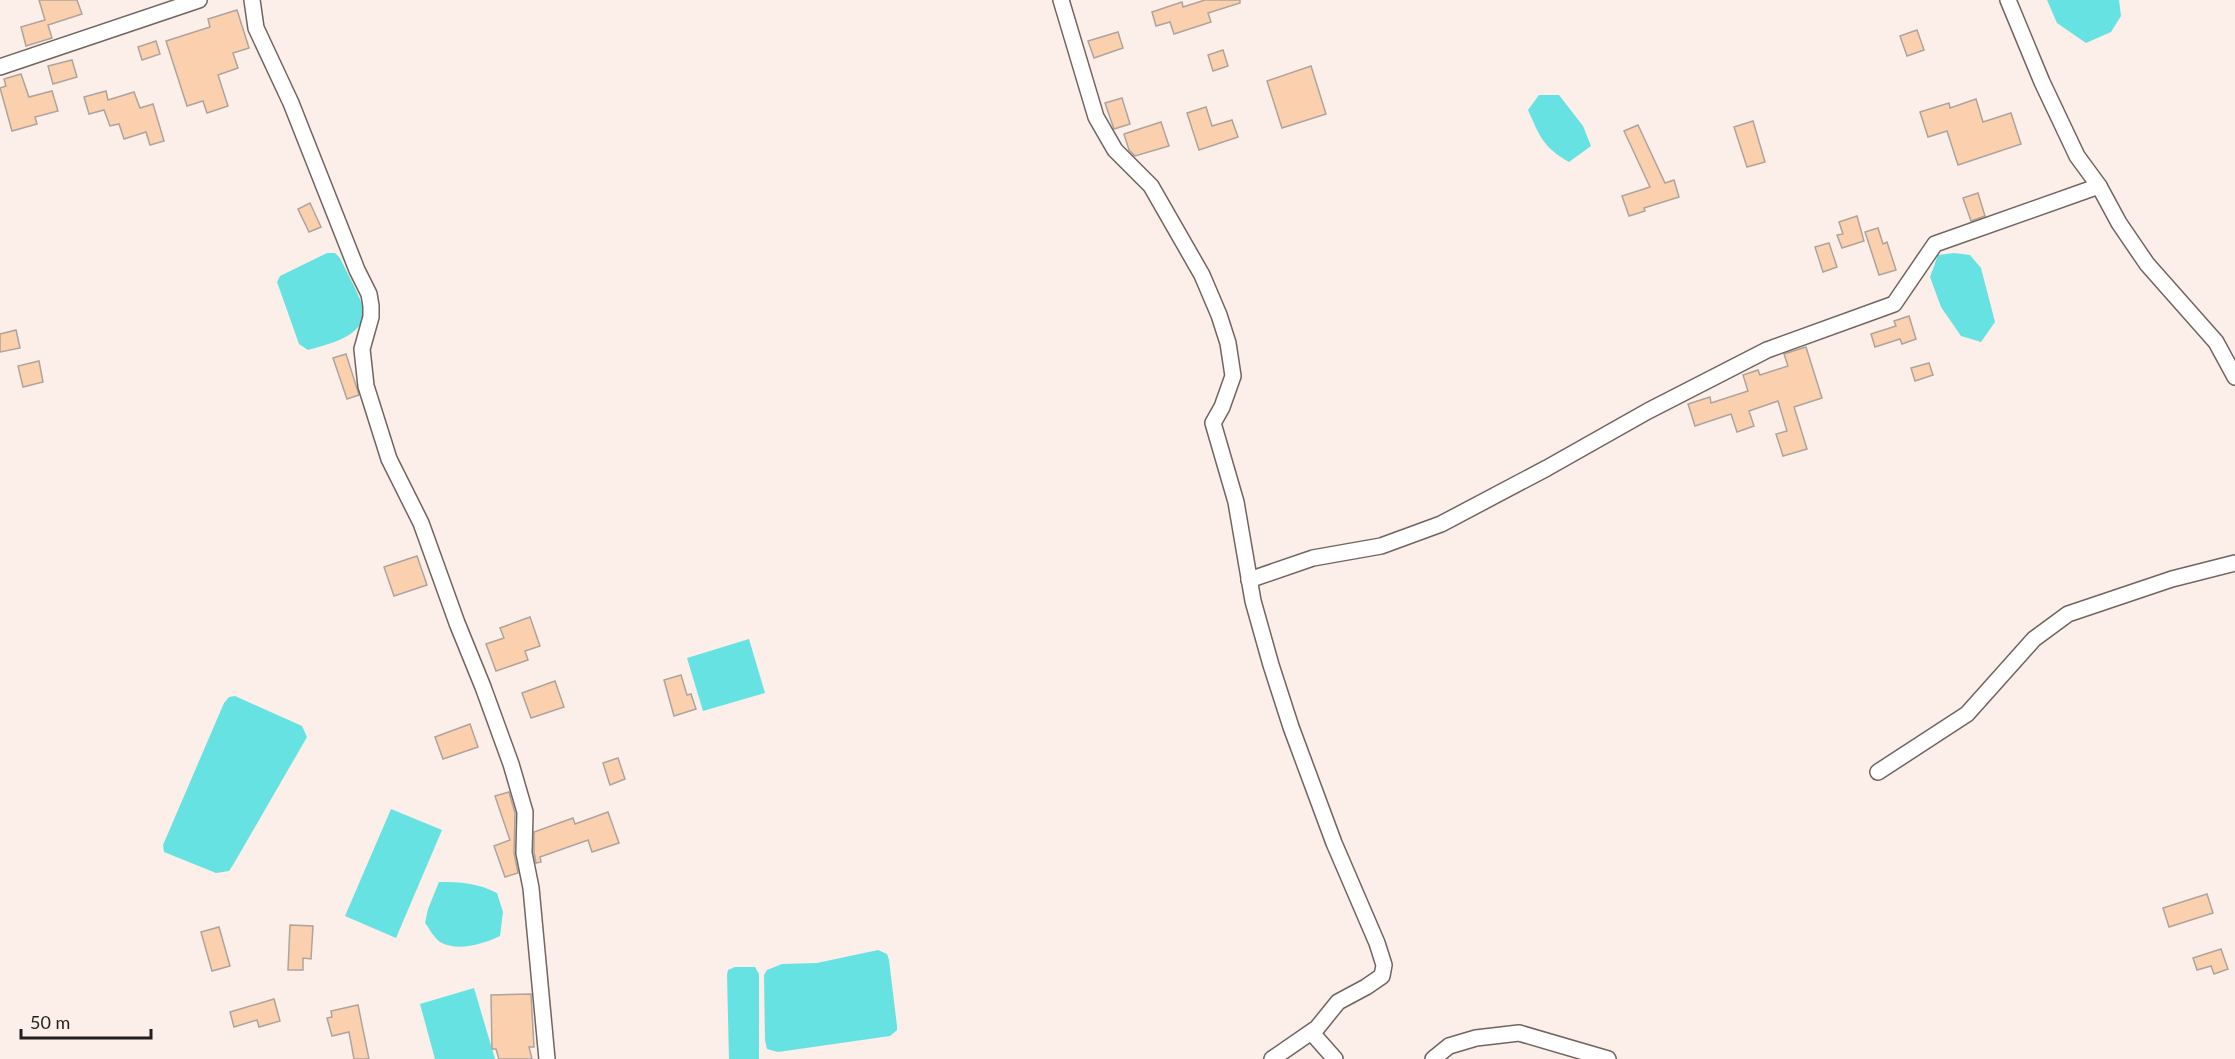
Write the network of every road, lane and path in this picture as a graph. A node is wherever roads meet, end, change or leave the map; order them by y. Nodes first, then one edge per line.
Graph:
1 (199, 0) edge
2 (252, 0) edge
3 (1061, 0) edge
4 (2008, 0) edge
5 (0, 67) edge
6 (2099, 186) junction
7 (2235, 377) edge
8 (2235, 563) edge
9 (1248, 580) junction
10 (1878, 772) dead end
11 (1312, 1033) junction
12 (547, 1059) edge
13 (1272, 1059) edge
14 (1335, 1059) edge
15 (1433, 1059) edge
16 (1608, 1059) edge

1 - 5 street
2 - 12 street
3 - 9 street
4 - 6 street
6 - 7 street
6 - 9 street
8 - 10 street
9 - 11 street
11 - 13 street
11 - 14 street
15 - 16 street

